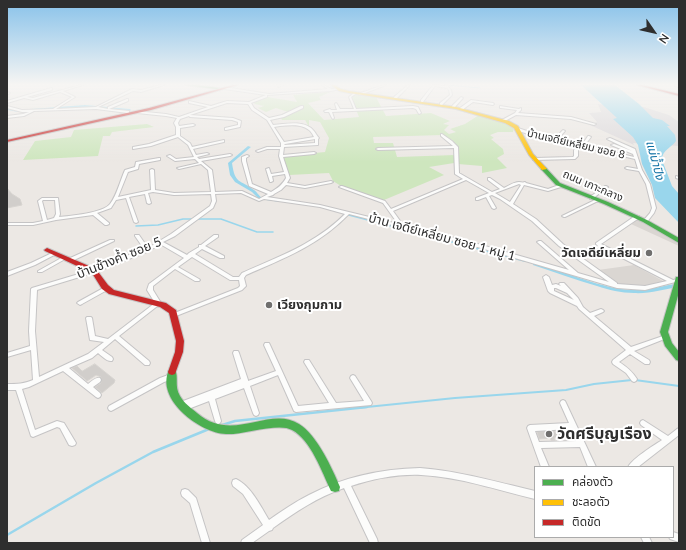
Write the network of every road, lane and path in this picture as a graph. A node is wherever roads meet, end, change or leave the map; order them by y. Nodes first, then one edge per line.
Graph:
1 (330, 110) edge
2 (33, 111) edge
3 (120, 111) edge
4 (133, 111) edge
5 (142, 111) edge
6 (200, 111) edge
7 (258, 111) edge
8 (294, 111) edge
9 (467, 111) edge
10 (519, 111) edge
11 (128, 112) junction
12 (137, 112) junction
13 (516, 114) junction
14 (187, 115) junction
15 (7, 117) edge
16 (180, 118) junction
17 (333, 118) dead end
18 (268, 119) junction
19 (503, 121) junction
20 (594, 124) dead end
21 (193, 125) dead end
22 (272, 126) junction
23 (178, 127) junction
24 (226, 129) dead end
25 (520, 131) junction
26 (563, 131) dead end
27 (442, 135) dead end
28 (178, 136) junction
29 (589, 137) dead end
30 (317, 138) junction
31 (7, 139) edge
32 (610, 139) dead end
33 (555, 140) junction
34 (224, 141) dead end
35 (581, 145) junction
36 (613, 145) dead end
37 (634, 145) dead end
38 (283, 146) junction
39 (456, 147) junction
40 (134, 148) dead end
41 (192, 148) junction
42 (378, 149) dead end
43 (258, 151) dead end
44 (314, 153) dead end
45 (207, 154) dead end
46 (635, 154) junction
47 (230, 155) dead end
48 (169, 156) dead end
49 (246, 156) dead end
50 (281, 156) junction
51 (159, 158) dead end
52 (198, 159) junction
53 (534, 159) junction
54 (179, 168) dead end
55 (627, 168) dead end
56 (268, 169) dead end
57 (152, 170) dead end
58 (640, 170) junction
59 (286, 173) junction
60 (270, 175) junction
61 (466, 179) junction
62 (489, 179) dead end
63 (271, 181) dead end
64 (331, 182) dead end
65 (524, 183) junction
66 (285, 184) junction
67 (560, 186) junction
68 (341, 187) dead end
69 (606, 187) dead end
70 (503, 189) junction
71 (152, 191) junction
72 (146, 192) junction
73 (213, 193) junction
74 (272, 194) junction
75 (490, 194) junction
76 (127, 196) junction
77 (114, 199) junction
78 (262, 199) junction
79 (595, 199) junction
80 (477, 200) dead end
81 (149, 203) dead end
82 (511, 204) junction
83 (494, 208) dead end
84 (390, 211) junction
85 (94, 213) junction
86 (347, 214) junction
87 (564, 216) dead end
88 (637, 217) junction
89 (56, 219) junction
90 (645, 221) junction
91 (45, 222) junction
92 (136, 222) dead end
93 (7, 224) edge
94 (107, 224) dead end
95 (402, 227) junction
96 (137, 236) dead end
97 (216, 236) dead end
98 (112, 241) dead end
99 (679, 241) edge
100 (539, 242) dead end
101 (161, 243) junction
102 (600, 245) junction
103 (202, 246) junction
104 (47, 250) dead end
105 (147, 250) junction
106 (54, 254) junction
107 (189, 255) junction
108 (574, 255) junction
109 (222, 257) dead end
110 (68, 259) junction
111 (175, 267) junction
112 (40, 271) dead end
113 (94, 271) junction
114 (7, 274) edge
115 (579, 276) junction
116 (546, 277) dead end
117 (241, 278) junction
118 (679, 279) edge
119 (197, 280) dead end
120 (671, 281) junction
121 (562, 284) dead end
122 (617, 286) junction
123 (107, 288) junction
124 (552, 291) junction
125 (570, 292) junction
126 (80, 303) dead end
127 (158, 303) junction
128 (579, 305) junction
129 (601, 312) dead end
130 (174, 315) junction
131 (591, 315) junction
132 (89, 318) dead end
133 (115, 336) junction
134 (665, 338) junction
135 (109, 341) junction
136 (267, 345) dead end
137 (33, 347) junction
138 (99, 350) junction
139 (630, 350) junction
140 (236, 353) dead end
141 (7, 355) edge
142 (679, 358) edge
143 (110, 359) dead end
144 (307, 362) dead end
145 (647, 362) dead end
146 (147, 363) dead end
147 (64, 368) junction
148 (279, 372) junction
149 (171, 377) junction
150 (353, 378) dead end
151 (634, 379) dead end
152 (98, 380) dead end
153 (36, 381) junction
154 (246, 384) junction
155 (7, 386) edge
156 (18, 387) junction
157 (88, 387) junction
158 (98, 395) dead end
159 (211, 397) junction
160 (563, 403) dead end
161 (334, 406) junction
162 (182, 407) junction
163 (111, 408) dead end
164 (256, 413) dead end
165 (218, 421) dead end
166 (643, 423) dead end
167 (574, 426) junction
168 (679, 431) edge
169 (668, 440) junction
170 (72, 442) dead end
171 (582, 444) junction
172 (536, 445) junction
173 (545, 466) edge
174 (592, 466) edge
175 (633, 466) edge
176 (236, 483) dead end
177 (346, 484) junction
178 (335, 487) junction
179 (185, 492) dead end
180 (534, 495) edge
181 (269, 527) junction
182 (374, 542) dead end
183 (206, 543) edge
184 (245, 543) edge

1 - 17 street
2 - 15 street
3 - 11 street
4 - 11 street
5 - 12 street
6 - 14 street
7 - 18 street
8 - 18 street
9 - 19 street, ถนน เกาะกลาง
10 - 13 street
11 - 31 street
12 - 16 street
12 - 31 street
13 - 19 street
13 - 20 street
14 - 16 street
14 - 24 street
16 - 23 street
18 - 22 street
19 - 25 street, ถนน เกาะกลาง
21 - 23 street
22 - 30 street
22 - 38 street
23 - 28 street
25 - 33 street, บ้านเจดีย์เหลี่ยม ซอย 8
25 - 53 street, ถนน เกาะกลาง
26 - 33 street
27 - 39 street
28 - 40 street
28 - 41 street, บ้านช้างค้ำ ซอย 5
29 - 35 street
30 - 38 street
30 - 38 street
32 - 46 street
33 - 35 street, บ้านเจดีย์เหลี่ยม ซอย 8
34 - 41 street
35 - 46 street, บ้านเจดีย์เหลี่ยม ซอย 8
35 - 53 street
36 - 46 street
37 - 46 street
38 - 43 street
38 - 50 street
39 - 42 street
39 - 61 street
41 - 52 street, บ้านช้างค้ำ ซอย 5
44 - 50 street
45 - 52 street
46 - 58 street
47 - 52 street
48 - 52 street
49 - 74 street
50 - 59 street
51 - 77 street
52 - 54 street
52 - 73 street, บ้านช้างค้ำ ซอย 5
53 - 67 street, ถนน เกาะกลาง
55 - 58 street
56 - 60 street
57 - 71 street
58 - 90 street
59 - 60 street
59 - 66 street
60 - 63 street
61 - 75 street
61 - 84 street
62 - 70 street
64 - 66 street
65 - 67 street
65 - 70 street
65 - 82 street
66 - 74 street
67 - 79 street, ถนน เกาะกลาง
68 - 84 street
69 - 79 street
70 - 75 street
71 - 72 street, บ้าน เจดีย์เหลี่ยม ซอย 1 หมู่ 1
71 - 73 street, บ้าน เจดีย์เหลี่ยม ซอย 1 หมู่ 1
72 - 76 street, บ้าน เจดีย์เหลี่ยม ซอย 1 หมู่ 1
72 - 81 street
73 - 78 street, บ้าน เจดีย์เหลี่ยม ซอย 1 หมู่ 1
73 - 101 street, บ้านช้างค้ำ ซอย 5
74 - 78 street
75 - 80 street
75 - 82 street
75 - 83 street
76 - 77 street, บ้าน เจดีย์เหลี่ยม ซอย 1 หมู่ 1
76 - 92 street
77 - 85 street
78 - 86 street, บ้าน เจดีย์เหลี่ยม ซอย 1 หมู่ 1
79 - 87 street
79 - 88 street, ถนน เกาะกลาง
82 - 108 street
84 - 95 street
85 - 89 street
85 - 94 street
86 - 95 street, บ้าน เจดีย์เหลี่ยม ซอย 1 หมู่ 1
86 - 117 street
88 - 90 street, ถนน เกาะกลาง
88 - 102 street
89 - 91 street
89 - 91 street
90 - 99 street, ถนน เกาะกลาง
91 - 93 street
95 - 115 street, บ้าน เจดีย์เหลี่ยม ซอย 1 หมู่ 1
96 - 105 street
97 - 103 street
98 - 110 street
100 - 115 street
101 - 105 street, บ้านช้างค้ำ ซอย 5
101 - 107 street
102 - 108 street
102 - 120 street
103 - 107 street
103 - 109 street
104 - 106 street
105 - 113 street, บ้านช้างค้ำ ซอย 5
106 - 110 street
106 - 114 street
107 - 111 street
107 - 117 street
108 - 122 street
110 - 112 street
110 - 113 street
111 - 119 street
111 - 127 street
113 - 123 street
113 - 137 street, บ้านช้างค้ำ ซอย 5
115 - 122 street, บ้าน เจดีย์เหลี่ยม ซอย 1 หมู่ 1
116 - 124 street
117 - 130 street
118 - 120 street, บ้าน เจดีย์เหลี่ยม ซอย 1 หมู่ 1
118 - 134 street
120 - 122 street, บ้าน เจดีย์เหลี่ยม ซอย 1 หมู่ 1
121 - 125 street
123 - 126 street
123 - 127 street
124 - 125 street
124 - 128 street
125 - 128 street
127 - 130 street
127 - 133 street
128 - 131 street
129 - 131 street
130 - 149 street
131 - 139 street
132 - 135 street
133 - 135 street
133 - 146 street
134 - 139 street
134 - 142 street
135 - 138 street
136 - 148 street
137 - 141 street
137 - 153 street
138 - 143 street
138 - 147 street
139 - 145 street
139 - 151 street
140 - 162 street
144 - 161 street
147 - 153 street
147 - 157 street
148 - 154 street
148 - 161 street
149 - 162 street
149 - 163 street
150 - 161 street
152 - 157 street
153 - 156 street
154 - 159 street
154 - 164 street
155 - 156 street
156 - 170 street
157 - 158 street
159 - 162 street
159 - 165 street
160 - 167 street
162 - 178 street
166 - 169 street
167 - 171 street
167 - 172 street
168 - 169 street
169 - 175 street
171 - 172 street
171 - 174 street
172 - 173 street
176 - 181 street
177 - 178 street
177 - 180 street
177 - 182 street
178 - 181 street
179 - 183 street
181 - 184 street

